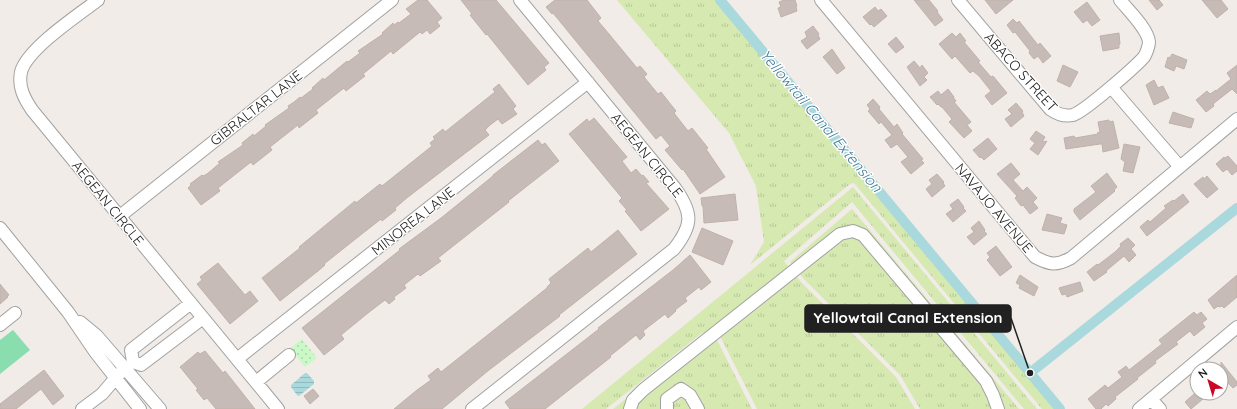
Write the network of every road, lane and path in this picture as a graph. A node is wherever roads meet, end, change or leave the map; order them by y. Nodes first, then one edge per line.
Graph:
1 (98, 0) edge
2 (392, 0) edge
3 (520, 0) edge
4 (821, 0) edge
5 (958, 0) edge
6 (1120, 0) edge
7 (588, 82) junction
8 (1111, 87) junction
9 (1237, 119) edge
10 (1180, 167) junction
11 (120, 216) junction
12 (0, 228) edge
13 (191, 303) junction
14 (68, 312) junction
15 (15, 313) dead end
16 (203, 318) junction
17 (0, 325) edge
18 (1237, 327) edge
19 (289, 355) dead end
20 (238, 359) junction
21 (129, 365) junction
22 (115, 377) junction
23 (256, 382) junction
24 (1151, 399) junction
25 (82, 409) edge
26 (140, 409) edge
27 (160, 409) edge
28 (278, 409) edge
29 (472, 409) edge
30 (630, 409) edge
31 (667, 409) edge
32 (698, 409) edge
33 (998, 409) edge
34 (1139, 409) edge
35 (1160, 409) edge

1 - 11 street, AEGEAN CIRCLE
2 - 11 street, GIBRALTAR LANE
3 - 7 street, AEGEAN CIRCLE
4 - 10 street, NAVAJO AVENUE
5 - 8 street, ABACO STREET
6 - 8 street, ABACO STREET
7 - 20 street, MINOREA LANE
7 - 29 street, AEGEAN CIRCLE
8 - 10 street
9 - 10 street, NAVAJO AVENUE
11 - 13 street, AEGEAN CIRCLE
12 - 14 street
13 - 16 street, AEGEAN CIRCLE
13 - 21 street
14 - 21 street
14 - 22 street
15 - 17 street
16 - 20 street, AEGEAN CIRCLE
16 - 21 street
18 - 24 street
19 - 23 street
20 - 23 street, AEGEAN CIRCLE
21 - 22 street
21 - 27 street
22 - 25 street
22 - 26 street
23 - 28 street, AEGEAN CIRCLE
24 - 34 street
24 - 35 street
30 - 33 street
31 - 32 street

